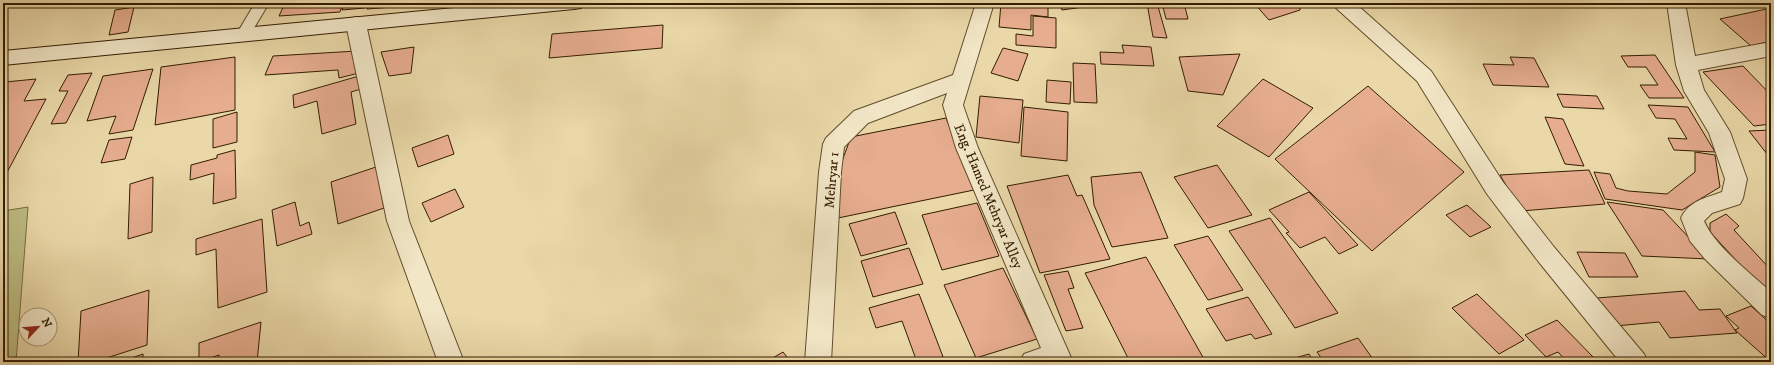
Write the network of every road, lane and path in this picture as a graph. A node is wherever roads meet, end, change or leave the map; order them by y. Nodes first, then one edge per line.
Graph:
1 (262, 3) edge
2 (574, 3) edge
3 (985, 3) edge
4 (1342, 3) edge
5 (1676, 3) edge
6 (356, 24) junction
7 (243, 35) junction
8 (1771, 49) edge
9 (3, 58) edge
10 (1686, 65) junction
11 (962, 80) junction
12 (1771, 308) edge
13 (1058, 358) edge
14 (451, 362) edge
15 (818, 362) edge
16 (1034, 362) edge
17 (1635, 362) edge

1 - 7 lane
2 - 6 street
3 - 11 street, Eng. Hamed Mehryar Alley
4 - 17 street
5 - 10 street
6 - 7 street
6 - 14 street
7 - 9 street
8 - 10 street
10 - 12 street
11 - 13 street, Eng. Hamed Mehryar Alley
11 - 15 street, Mehryar 1
13 - 16 street

